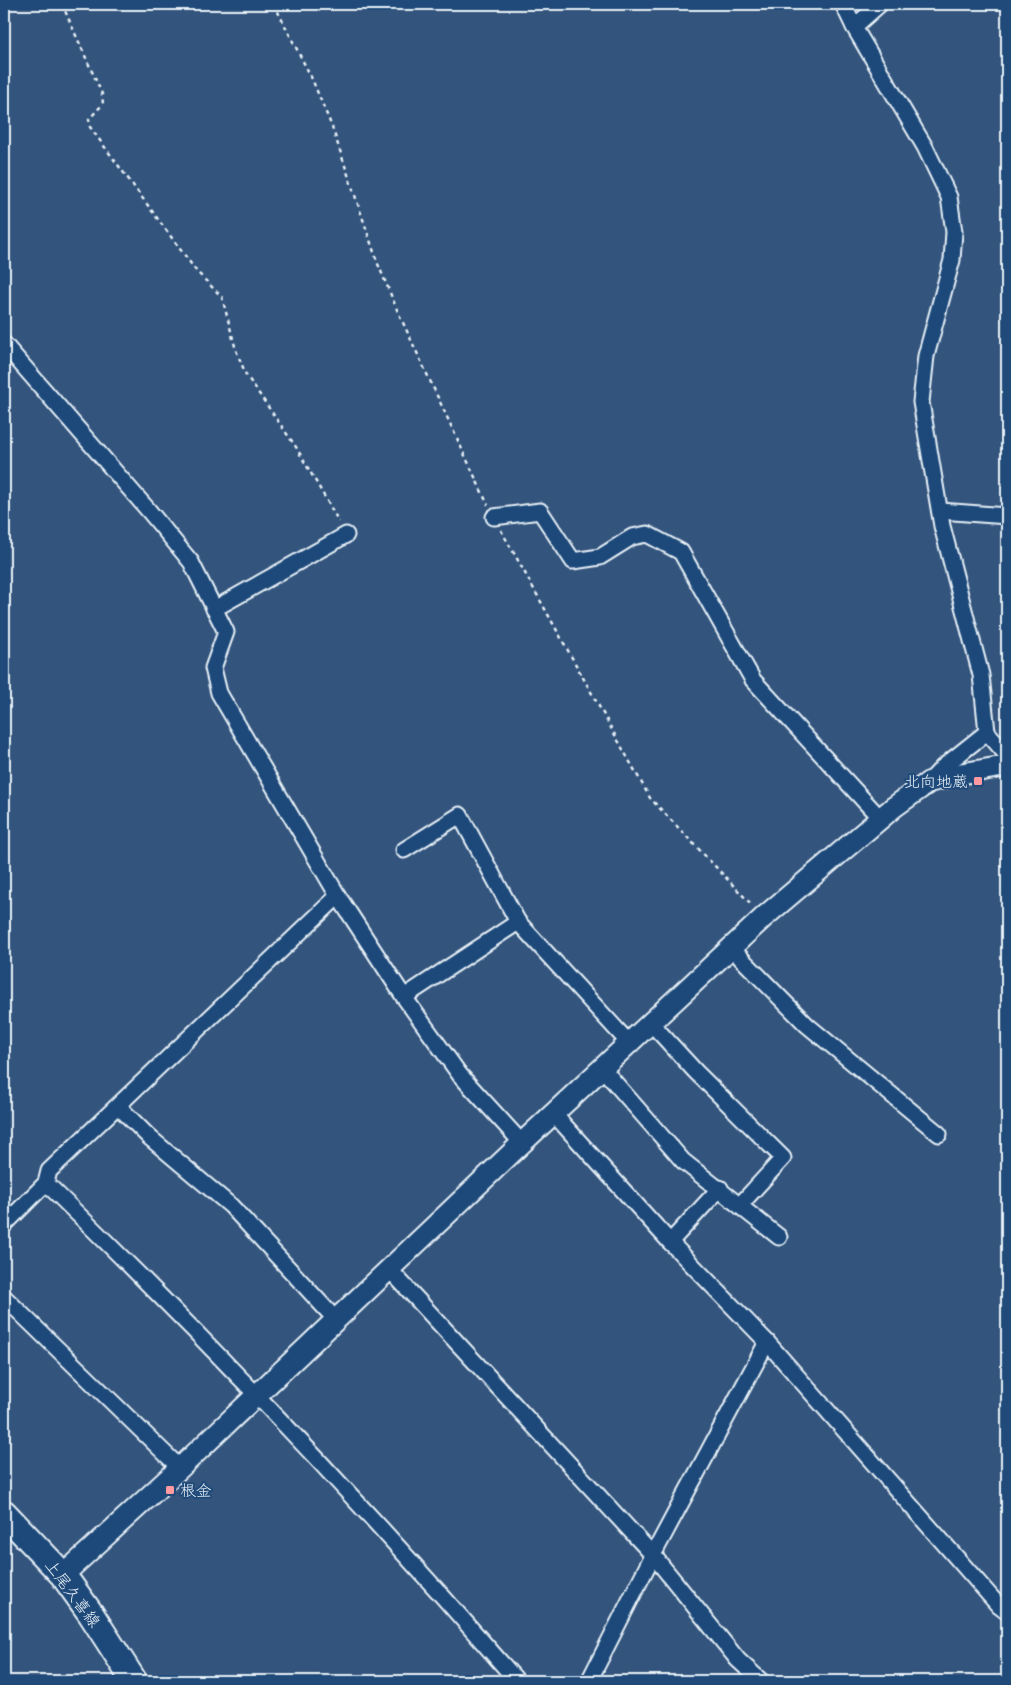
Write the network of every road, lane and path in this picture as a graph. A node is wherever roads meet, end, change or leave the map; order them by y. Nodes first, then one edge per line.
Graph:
1 (62, 4) edge
2 (274, 4) edge
3 (843, 4) edge
4 (880, 4) edge
5 (854, 27) junction
6 (4, 344) edge
7 (940, 511) junction
8 (1007, 516) edge
9 (494, 517) junction
10 (346, 535) joint
11 (214, 608) junction
12 (987, 732) junction
13 (1007, 755) edge
14 (1007, 766) edge
15 (929, 782) junction
16 (880, 818) junction
17 (404, 850) dead end
18 (338, 896) junction
19 (764, 917) junction
20 (518, 922) junction
21 (731, 948) junction
22 (404, 997) junction
23 (651, 1022) junction
24 (628, 1043) junction
25 (602, 1068) junction
26 (118, 1106) junction
27 (552, 1114) junction
28 (939, 1134) dead end
29 (522, 1142) junction
30 (46, 1183) junction
31 (720, 1188) junction
32 (740, 1205) junction
33 (4, 1225) edge
34 (779, 1237) dead end
35 (670, 1242) junction
36 (390, 1270) junction
37 (4, 1297) edge
38 (337, 1320) junction
39 (768, 1342) junction
40 (257, 1395) junction
41 (180, 1468) junction
42 (4, 1513) edge
43 (653, 1555) junction
44 (63, 1575) junction
45 (1007, 1612) edge
46 (134, 1681) edge
47 (517, 1681) edge
48 (589, 1681) edge
49 (761, 1681) edge

1 - 10 path
2 - 9 path
3 - 5 street
4 - 5 street
5 - 7 street
6 - 11 street
7 - 8 street
7 - 12 street
9 - 16 street
9 - 19 path
10 - 11 street
11 - 18 street
12 - 13 street
12 - 15 street
14 - 15 street
15 - 16 street
16 - 19 street
17 - 20 street
18 - 22 street
18 - 26 street
19 - 21 street
20 - 22 street
20 - 24 street
21 - 23 street
21 - 28 street
22 - 29 street
23 - 24 street
23 - 32 street
24 - 25 street
25 - 27 street
25 - 31 street
26 - 30 street
26 - 38 street
27 - 29 street
27 - 35 street
29 - 36 street
30 - 33 street
30 - 40 street
31 - 32 street
31 - 35 street
32 - 34 street
35 - 39 street
36 - 38 street
36 - 43 street
37 - 41 street
38 - 40 street
39 - 43 street
39 - 45 street
40 - 41 street
40 - 47 street
41 - 44 street
42 - 44 main road, 上尾久喜線
43 - 48 street
43 - 49 street
44 - 46 main road, 上尾久喜線

